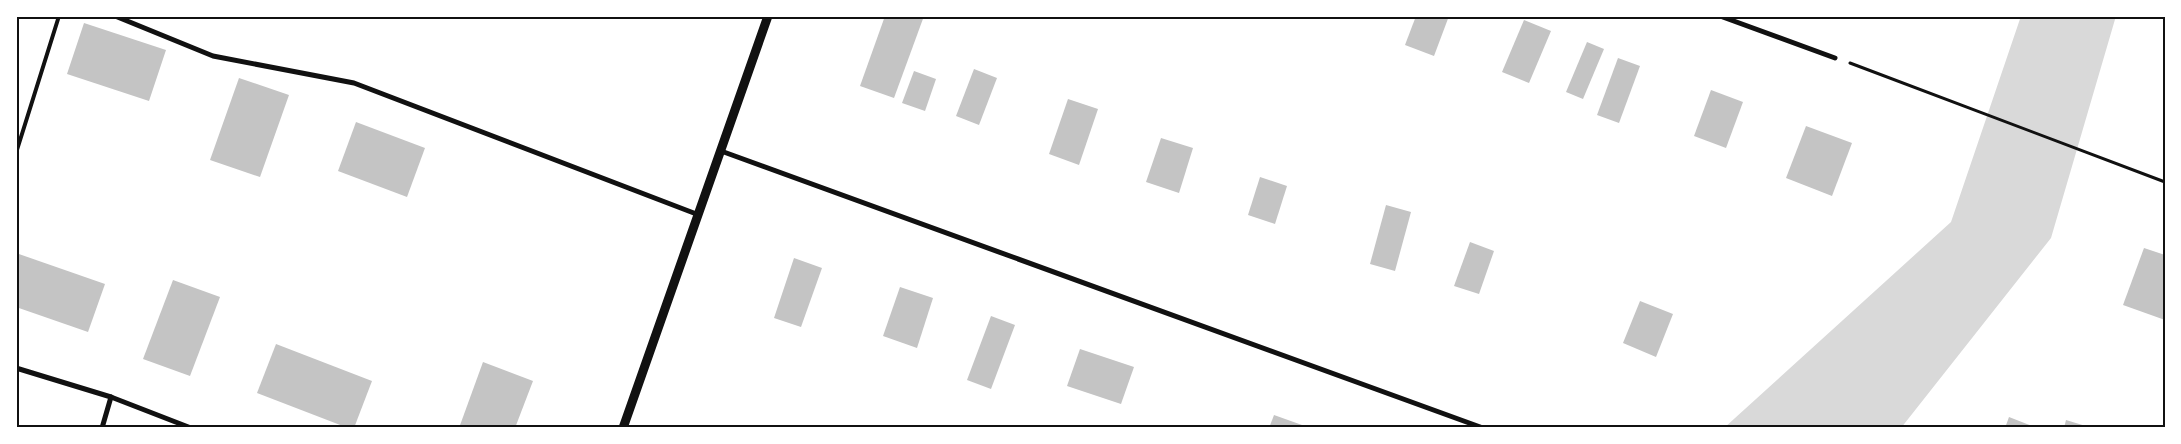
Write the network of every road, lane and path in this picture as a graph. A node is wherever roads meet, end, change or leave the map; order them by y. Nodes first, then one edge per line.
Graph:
1 (59, 16) edge
2 (115, 16) edge
3 (768, 16) edge
4 (1720, 16) edge
5 (1836, 58) joint
6 (721, 151) junction
7 (16, 153) edge
8 (2165, 182) edge
9 (698, 215) junction
10 (16, 368) edge
11 (111, 397) junction
12 (102, 428) edge
13 (191, 428) edge
14 (623, 428) edge
15 (1483, 428) edge

1 - 7 lane
2 - 9 street
3 - 6 street
4 - 5 street
5 - 8 path
6 - 9 street
6 - 15 street
9 - 14 street
10 - 11 street
11 - 12 street
11 - 13 street

